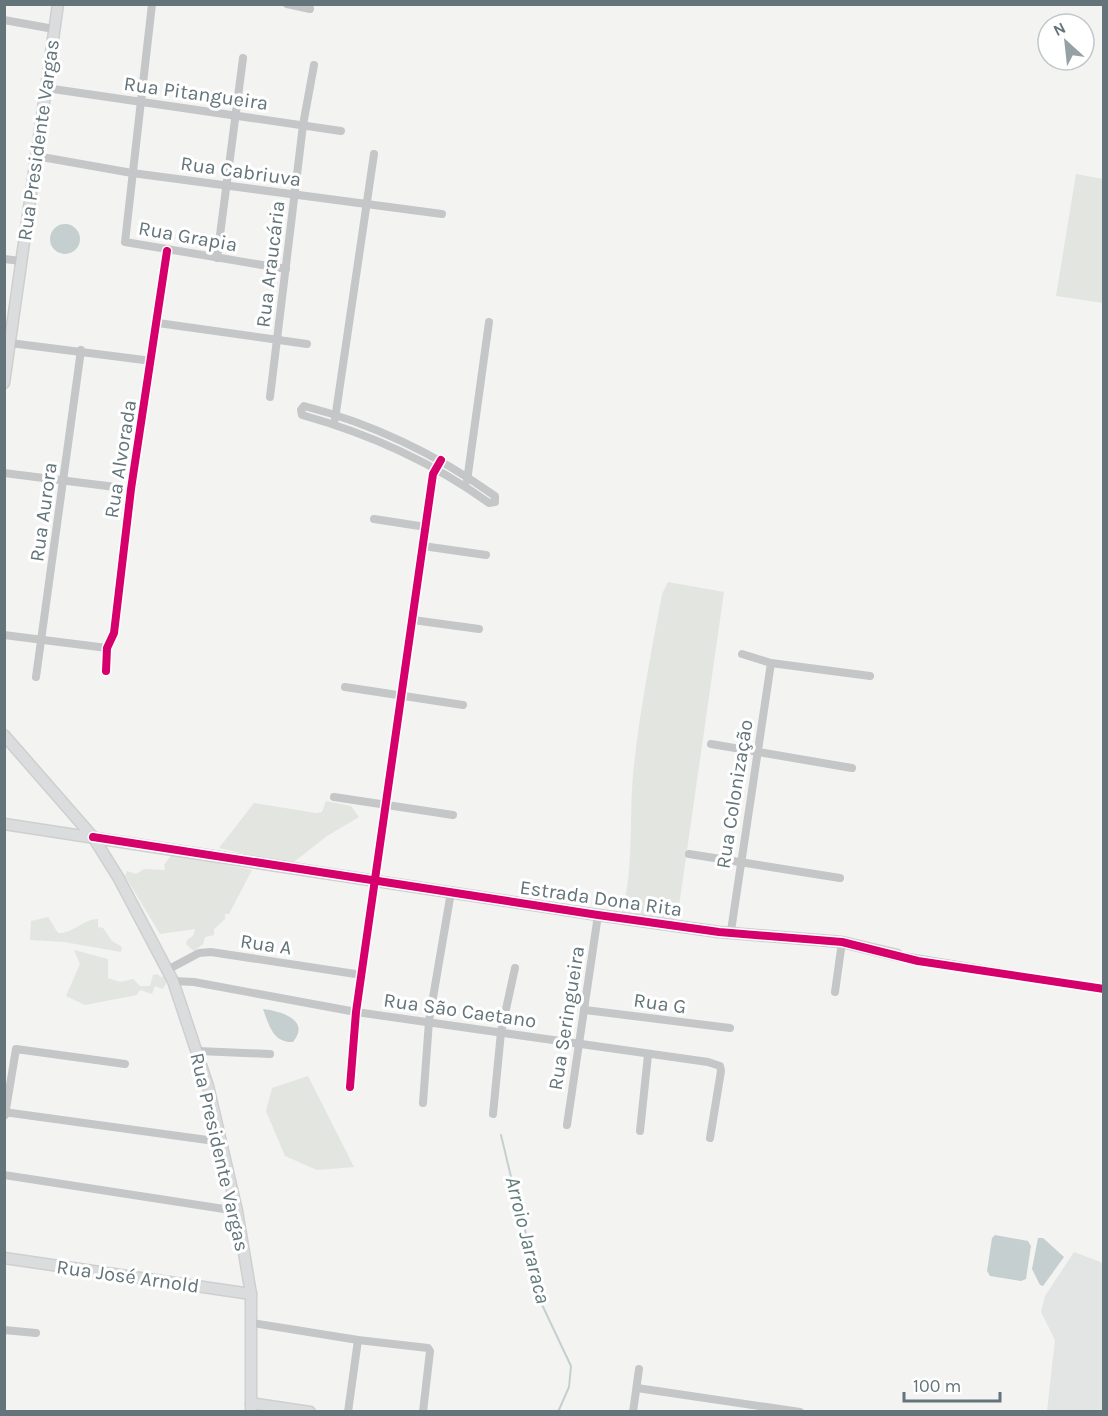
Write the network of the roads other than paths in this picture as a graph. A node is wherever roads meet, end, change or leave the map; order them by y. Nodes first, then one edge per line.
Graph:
1 (58, 4) edge
2 (152, 4) edge
3 (287, 4) edge
4 (292, 5) edge
5 (310, 9) dead end
6 (4, 20) edge
7 (54, 28) junction
8 (243, 58) dead end
9 (314, 64) dead end
10 (46, 88) junction
11 (142, 102) junction
12 (235, 115) junction
13 (303, 125) junction
14 (341, 130) dead end
15 (374, 154) dead end
16 (36, 156) junction
17 (132, 173) junction
18 (226, 186) junction
19 (295, 194) junction
20 (365, 204) junction
21 (442, 214) dead end
22 (167, 251) junction
23 (217, 258) junction
24 (4, 259) edge
25 (21, 261) junction
26 (286, 269) junction
27 (489, 322) dead end
28 (158, 323) junction
29 (8, 339) edge
30 (278, 339) junction
31 (307, 344) dead end
32 (81, 350) junction
33 (152, 361) junction
34 (4, 383) edge
35 (270, 397) dead end
36 (336, 415) junction
37 (333, 424) junction
38 (441, 460) junction
39 (436, 469) junction
40 (4, 473) edge
41 (469, 478) junction
42 (65, 481) junction
43 (464, 486) junction
44 (131, 489) junction
45 (374, 519) dead end
46 (426, 527) junction
47 (423, 546) junction
48 (486, 555) dead end
49 (413, 620) junction
50 (479, 629) dead end
51 (4, 635) edge
52 (42, 640) junction
53 (107, 648) junction
54 (742, 654) dead end
55 (771, 663) junction
56 (106, 671) dead end
57 (870, 676) dead end
58 (36, 677) dead end
59 (345, 687) dead end
60 (402, 696) junction
61 (463, 705) dead end
62 (4, 735) edge
63 (711, 744) dead end
64 (757, 754) junction
65 (852, 768) dead end
66 (334, 796) dead end
67 (387, 805) junction
68 (453, 815) dead end
69 (4, 824) edge
70 (93, 837) junction
71 (688, 854) dead end
72 (740, 861) junction
73 (840, 878) dead end
74 (376, 880) junction
75 (450, 892) junction
76 (598, 915) junction
77 (730, 931) junction
78 (842, 942) junction
79 (897, 955) joint
80 (515, 968) dead end
81 (169, 969) junction
82 (362, 975) junction
83 (173, 981) junction
84 (1104, 989) edge
85 (836, 992) dead end
86 (585, 1010) junction
87 (356, 1012) junction
88 (429, 1021) junction
89 (730, 1028) dead end
90 (501, 1032) junction
91 (579, 1043) junction
92 (198, 1052) junction
93 (270, 1054) dead end
94 (648, 1055) junction
95 (125, 1065) dead end
96 (350, 1088) dead end
97 (423, 1103) dead end
98 (5, 1112) edge
99 (493, 1114) dead end
100 (4, 1117) edge
101 (567, 1125) dead end
102 (640, 1131) dead end
103 (710, 1138) dead end
104 (222, 1142) junction
105 (4, 1175) edge
106 (237, 1211) junction
107 (4, 1258) edge
108 (251, 1294) junction
109 (252, 1323) junction
110 (4, 1330) edge
111 (36, 1333) dead end
112 (358, 1340) junction
113 (639, 1369) dead end
114 (637, 1388) junction
115 (251, 1407) edge
116 (310, 1412) edge
117 (348, 1412) edge
118 (423, 1412) edge
119 (633, 1412) edge
120 (800, 1412) edge

1 - 7 main road, Rua Presidente Vargas
2 - 11 street
3 - 4 street
4 - 5 street
6 - 7 street
7 - 10 main road, Rua Presidente Vargas
8 - 12 street
9 - 13 street, Rua Araucária
10 - 11 street, Rua Pitangueira
10 - 16 main road, Rua Presidente Vargas
11 - 12 street, Rua Pitangueira
11 - 17 street
12 - 13 street, Rua Pitangueira
12 - 18 street
13 - 14 street, Rua Pitangueira
13 - 19 street, Rua Araucária
15 - 20 street
16 - 17 street, Rua Cabriuva
16 - 25 main road, Rua Presidente Vargas
17 - 18 street, Rua Cabriuva
17 - 22 street, Rua Grapia
18 - 19 street, Rua Cabriuva
18 - 23 street
19 - 20 street, Rua Cabriuva
19 - 26 street, Rua Araucária
20 - 21 street, Rua Cabriuva
20 - 36 street
22 - 23 street, Rua Grapia
22 - 28 street, Rua Alvorada
23 - 26 street, Rua Grapia
24 - 25 street
25 - 29 main road, Rua Presidente Vargas
26 - 30 street, Rua Araucária
27 - 41 street
28 - 30 street
28 - 33 street, Rua Alvorada
29 - 32 street
29 - 34 main road, Rua Presidente Vargas
30 - 31 street
30 - 35 street, Rua Araucária
32 - 33 street
32 - 42 street, Rua Aurora
33 - 44 street, Rua Alvorada
36 - 37 street
36 - 37 street
36 - 38 street
37 - 39 street
38 - 39 street
38 - 41 street
39 - 43 street
39 - 46 street
40 - 42 street
41 - 43 street
41 - 43 street
42 - 44 street
42 - 52 street, Rua Aurora
44 - 53 street, Rua Alvorada
45 - 46 street
46 - 47 street
47 - 48 street
47 - 49 street
49 - 50 street
49 - 60 street
51 - 52 street
52 - 53 street
52 - 58 street, Rua Aurora
53 - 56 street, Rua Alvorada
54 - 55 street
55 - 57 street
55 - 64 street, Rua Colonização
59 - 60 street
60 - 61 street
60 - 67 street
62 - 70 main road, Rua Presidente Vargas
63 - 64 street
64 - 65 street
64 - 72 street, Rua Colonização
66 - 67 street
67 - 68 street
67 - 74 street
69 - 70 main road, Estrada Dona Rita
70 - 74 main road, Estrada Dona Rita
70 - 81 main road, Rua Presidente Vargas
71 - 72 street
72 - 73 street
72 - 77 street, Rua Colonização
74 - 75 main road, Estrada Dona Rita
74 - 82 street
75 - 76 main road, Estrada Dona Rita
75 - 88 street
76 - 77 main road, Estrada Dona Rita
76 - 86 street, Rua Seringueira
77 - 78 main road, Estrada Dona Rita
78 - 79 main road, Estrada Dona Rita
78 - 85 street
79 - 84 street, Estrada Dona Rita
80 - 90 street
81 - 82 street, Rua A
81 - 83 main road, Rua Presidente Vargas
82 - 87 street
83 - 87 street, Rua São Caetano
83 - 92 main road, Rua Presidente Vargas
86 - 89 street, Rua G
86 - 91 street, Rua Seringueira
87 - 88 street, Rua São Caetano
87 - 96 street
88 - 90 street, Rua São Caetano
88 - 97 street
90 - 91 street, Rua São Caetano
90 - 99 street
91 - 94 street, Rua São Caetano
91 - 101 street, Rua Seringueira
92 - 93 street
92 - 104 main road, Rua Presidente Vargas
94 - 102 street
94 - 103 street, Rua São Caetano
95 - 98 street
98 - 100 street
98 - 104 street
104 - 106 main road, Rua Presidente Vargas
105 - 106 street
106 - 108 main road, Rua Presidente Vargas
107 - 108 main road, Rua José Arnold
108 - 109 main road, Rua Presidente Vargas
109 - 112 street
109 - 115 main road, Rua Presidente Vargas
110 - 111 street
112 - 117 street
112 - 118 street
113 - 114 street
114 - 119 street
114 - 120 street
115 - 116 main road

